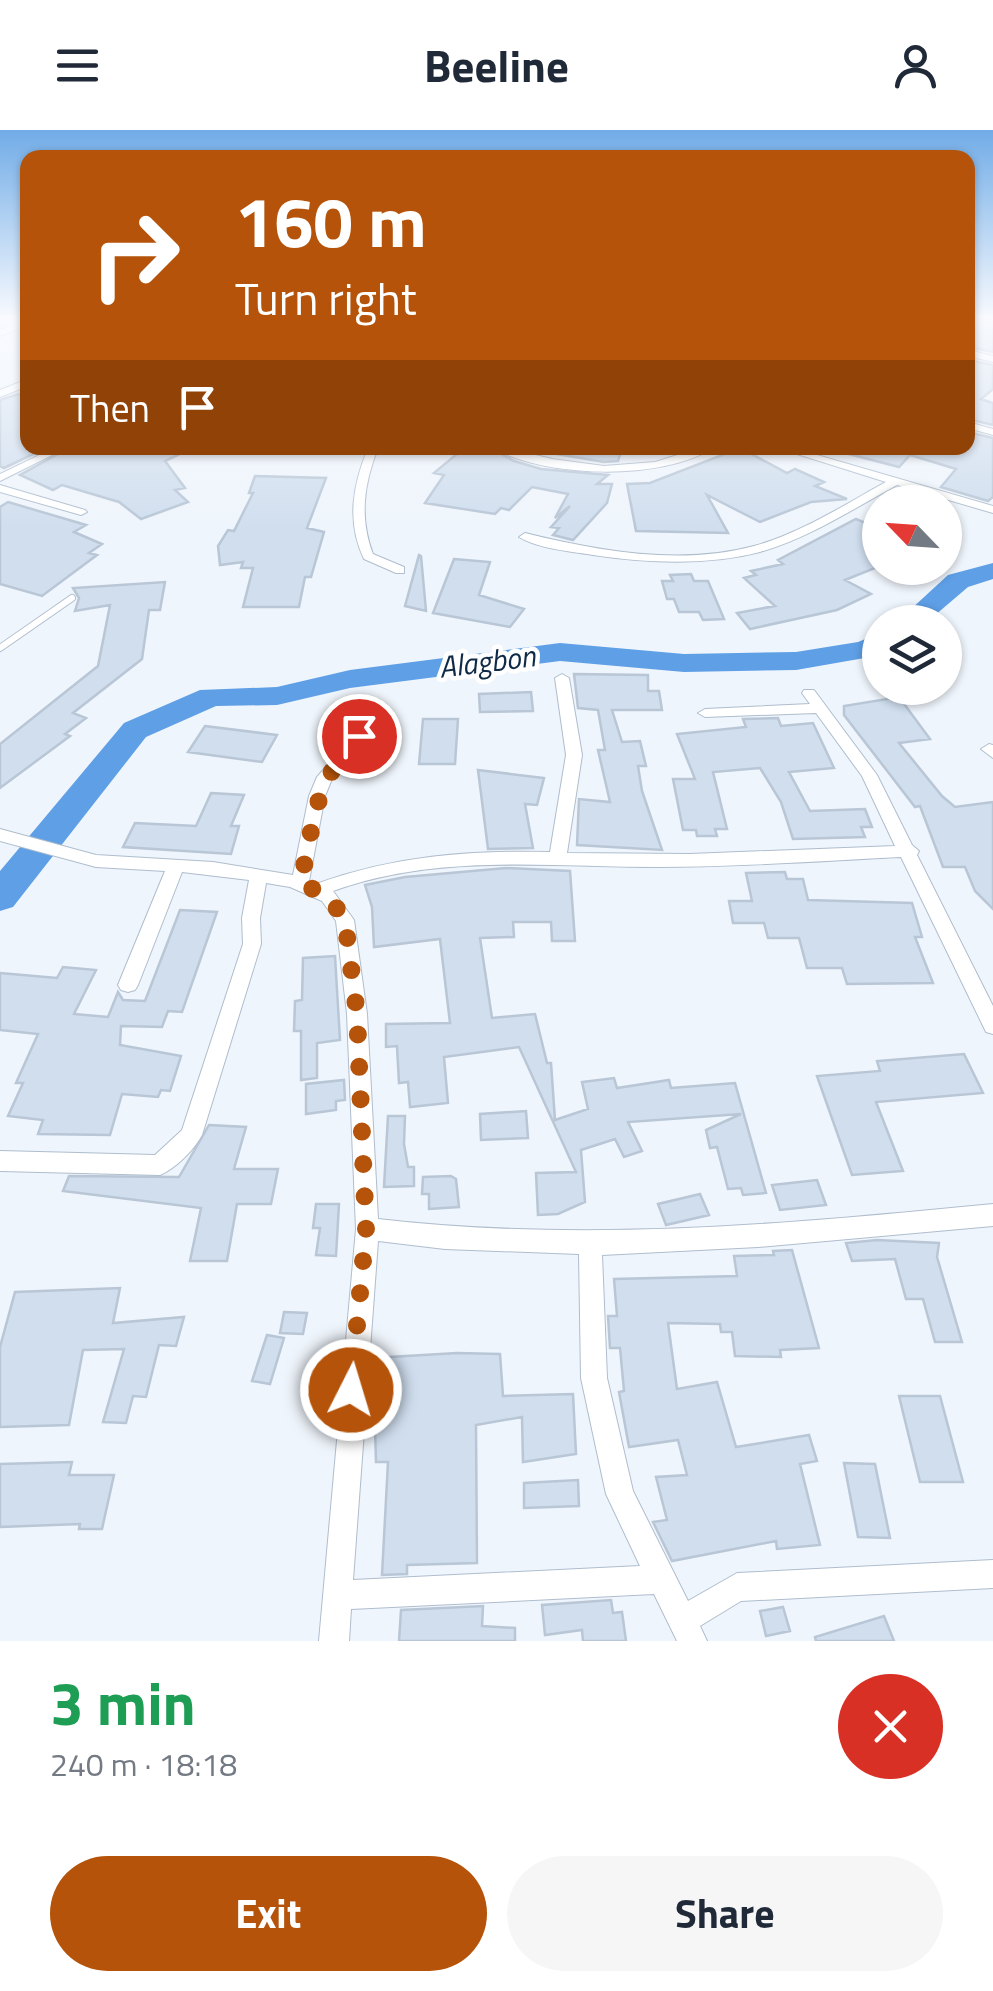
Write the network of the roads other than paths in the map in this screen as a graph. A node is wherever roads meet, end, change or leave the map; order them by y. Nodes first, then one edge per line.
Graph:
1 (47, 455) edge
2 (370, 455) edge
3 (523, 455) edge
4 (690, 455) edge
5 (807, 455) edge
6 (0, 478) edge
7 (896, 481) junction
8 (0, 488) edge
9 (993, 510) edge
10 (81, 512) dead end
11 (526, 536) dead end
12 (400, 570) dead end
13 (72, 598) dead end
14 (0, 648) edge
15 (562, 678) dead end
16 (809, 693) dead end
17 (820, 708) junction
18 (705, 713) dead end
19 (374, 719) dead end
20 (0, 835) edge
21 (910, 851) junction
22 (558, 856) junction
23 (176, 866) junction
24 (258, 876) junction
25 (309, 886) junction
26 (128, 985) dead end
27 (993, 1026) edge
28 (0, 1160) edge
29 (993, 1215) edge
30 (366, 1229) junction
31 (590, 1246) junction
32 (993, 1574) edge
33 (660, 1579) junction
34 (337, 1595) junction
35 (688, 1631) edge
36 (334, 1641) edge

1 - 6 street
2 - 12 street
3 - 4 street
5 - 7 street
7 - 9 street
7 - 11 street
8 - 10 street
13 - 14 lane
15 - 22 street
16 - 17 street
17 - 18 street
17 - 21 street
19 - 25 street
20 - 23 street
21 - 22 street
21 - 27 street
22 - 25 street
23 - 24 street
23 - 26 street
24 - 25 street
24 - 28 street
25 - 30 street
29 - 31 street
30 - 31 street
30 - 34 street
31 - 33 street
32 - 35 street
33 - 34 street
33 - 35 street
34 - 36 street

